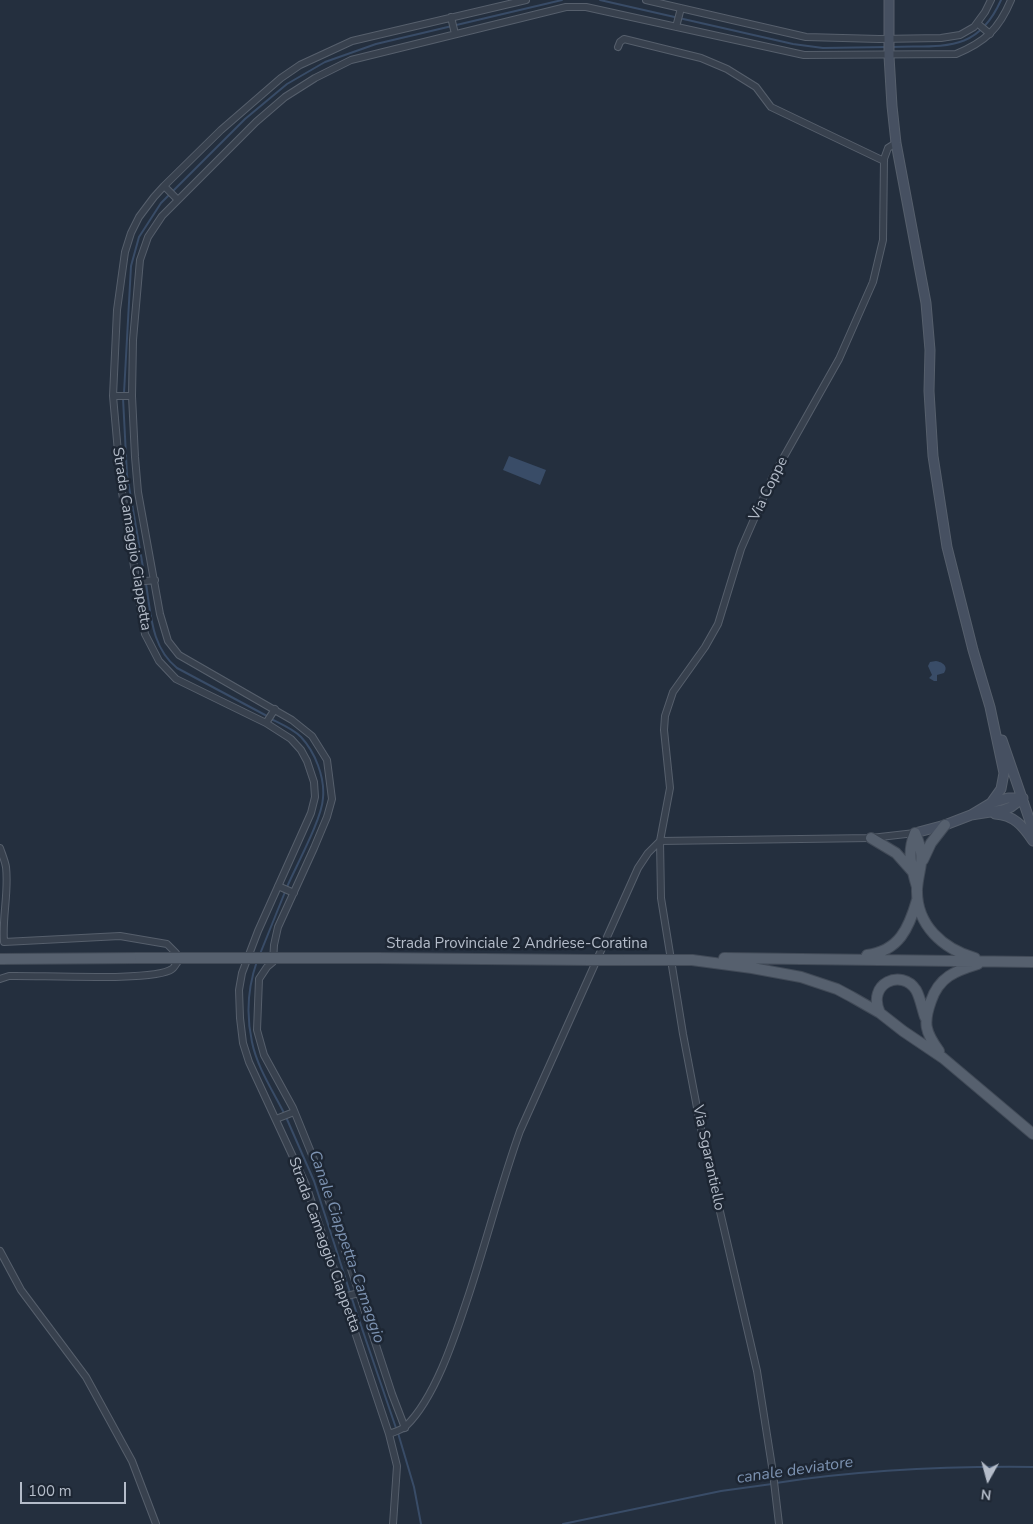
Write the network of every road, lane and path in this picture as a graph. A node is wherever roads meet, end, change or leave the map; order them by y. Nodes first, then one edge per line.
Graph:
1 (526, 0) edge
2 (646, 0) edge
3 (889, 0) edge
4 (991, 0) edge
5 (1011, 0) edge
6 (681, 8) junction
7 (451, 17) junction
8 (977, 23) junction
9 (676, 26) junction
10 (455, 34) junction
11 (990, 34) junction
12 (618, 47) dead end
13 (889, 47) junction
14 (896, 143) junction
15 (884, 162) junction
16 (164, 186) junction
17 (178, 200) junction
18 (113, 396) junction
19 (132, 396) junction
20 (155, 580) junction
21 (136, 582) junction
22 (990, 707) junction
23 (275, 709) junction
24 (266, 723) junction
25 (1023, 798) junction
26 (991, 803) junction
27 (987, 813) junction
28 (971, 815) junction
29 (945, 825) junction
30 (1033, 830) edge
31 (915, 833) junction
32 (871, 838) junction
33 (660, 841) junction
34 (1033, 841) edge
35 (0, 848) edge
36 (922, 861) junction
37 (912, 871) junction
38 (278, 886) junction
39 (917, 888) junction
40 (294, 893) junction
41 (918, 900) junction
42 (2, 942) edge
43 (0, 959) edge
44 (692, 960) junction
45 (831, 960) junction
46 (988, 962) junction
47 (1033, 962) edge
48 (0, 978) edge
49 (880, 1013) junction
50 (925, 1017) junction
51 (943, 1058) junction
52 (294, 1112) junction
53 (276, 1119) junction
54 (1028, 1126) edge
55 (1033, 1134) edge
56 (0, 1251) edge
57 (359, 1293) junction
58 (343, 1297) junction
59 (404, 1428) junction
60 (391, 1433) junction
61 (156, 1524) edge
62 (393, 1524) edge
63 (779, 1524) edge

1 - 7 street, Strada Camaggio Ciappetta
2 - 6 street
3 - 13 main road
4 - 8 street
5 - 11 street
6 - 9 street
6 - 13 street
7 - 10 street
7 - 16 street, Strada Camaggio Ciappetta
8 - 11 street
8 - 13 street
9 - 10 street
9 - 13 street
10 - 17 street
11 - 13 street
12 - 15 street
13 - 14 main road
14 - 15 street
14 - 22 main road
15 - 33 street, Via Coppe
16 - 17 street
16 - 18 street, Strada Camaggio Ciappetta
17 - 19 street
18 - 19 street
18 - 21 street, Strada Camaggio Ciappetta
19 - 20 street
20 - 21 street
20 - 23 street
21 - 24 street, Strada Camaggio Ciappetta
22 - 25 main road
22 - 26 main road
23 - 24 street
23 - 40 street
24 - 38 street, Strada Camaggio Ciappetta
25 - 26 main road
25 - 27 main road
25 - 30 main road
26 - 28 main road
27 - 28 main road
27 - 34 main road
28 - 29 main road
29 - 31 main road
29 - 36 main road
31 - 32 street
31 - 36 main road
31 - 37 main road
32 - 33 street
32 - 37 main road
33 - 59 street
33 - 63 street, Via Sgarantiello
35 - 42 street
36 - 39 main road
37 - 39 main road
38 - 40 street
38 - 53 street, Strada Camaggio Ciappetta
39 - 41 main road
40 - 52 street
41 - 45 main road
41 - 46 main road
42 - 48 street
43 - 44 main road, Strada Provinciale 2 Andriese-Coratina, bridge
44 - 45 main road, Strada Provinciale 2 Andriese-Coratina
44 - 49 main road
45 - 46 main road, Strada Provinciale 2 Andriese-Coratina
46 - 47 main road, Strada Provinciale 2 Andriese-Coratina
46 - 50 main road
49 - 50 main road
49 - 51 main road
50 - 51 main road
51 - 54 main road
52 - 53 street
52 - 57 street
53 - 58 street, Strada Camaggio Ciappetta
54 - 55 main road
56 - 61 street
57 - 58 street
57 - 59 street
58 - 60 street, Strada Camaggio Ciappetta
59 - 60 street
60 - 62 street, Strada Camaggio Ciappetta

